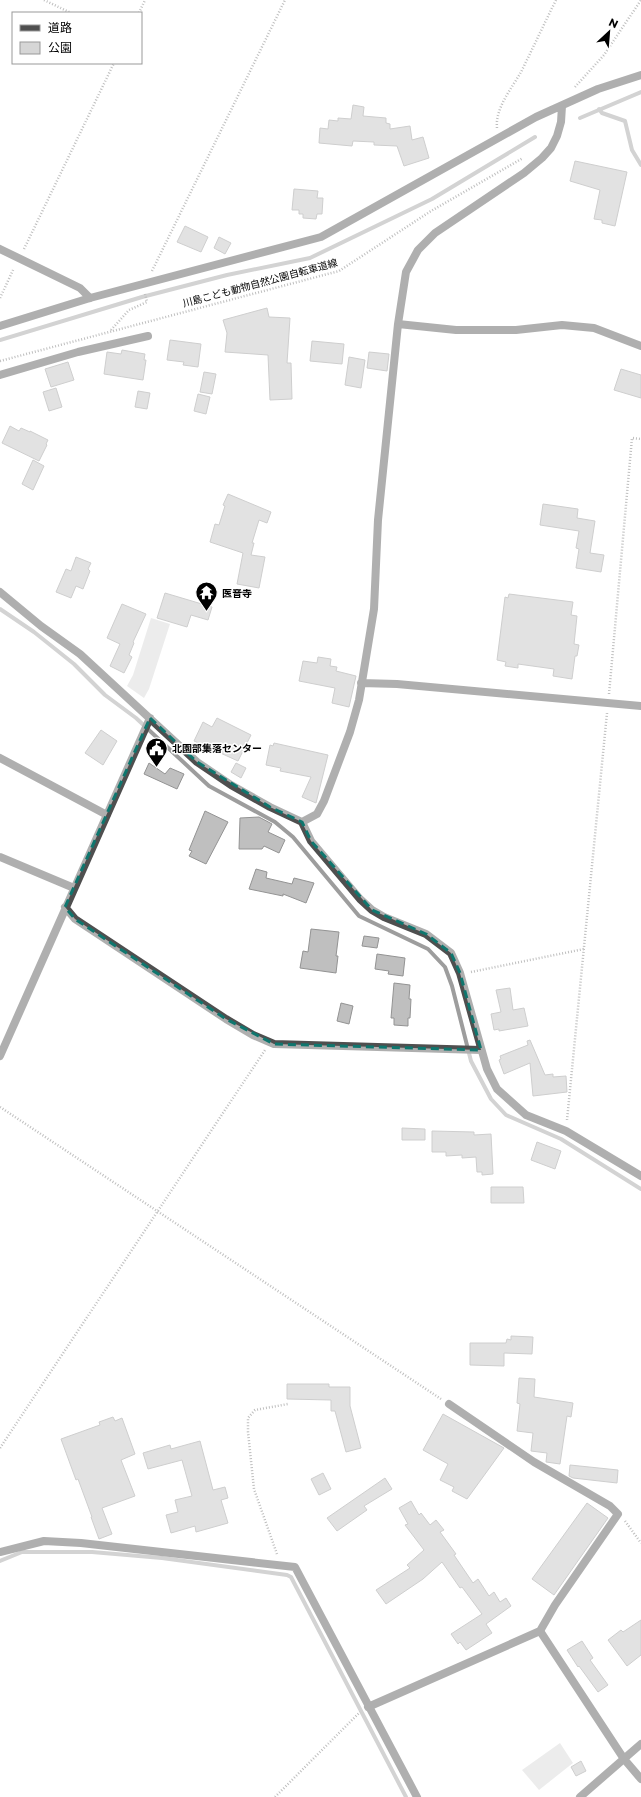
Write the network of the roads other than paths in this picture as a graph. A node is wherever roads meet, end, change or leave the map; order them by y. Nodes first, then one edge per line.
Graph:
1 (641, 75) edge
2 (562, 106) junction
3 (0, 249) edge
4 (90, 298) junction
5 (398, 324) junction
6 (0, 326) edge
7 (148, 336) dead end
8 (641, 346) edge
9 (0, 376) edge
10 (0, 592) edge
11 (361, 683) junction
12 (641, 706) edge
13 (150, 718) junction
14 (0, 758) edge
15 (107, 815) junction
16 (302, 822) junction
17 (0, 858) edge
18 (74, 888) junction
19 (65, 907) junction
20 (481, 1050) junction
21 (0, 1056) edge
22 (641, 1176) edge
23 (449, 1404) road end
24 (0, 1552) edge
25 (540, 1631) junction
26 (368, 1707) junction
27 (641, 1744) edge
28 (624, 1759) junction
29 (641, 1779) edge
30 (417, 1797) edge
31 (580, 1797) edge

1 - 2 street
2 - 4 street
2 - 5 street
3 - 4 street
4 - 6 street
5 - 8 street
5 - 11 street
7 - 9 street
10 - 13 street
11 - 12 street
11 - 16 street
13 - 15 street
13 - 16 street
14 - 15 street
15 - 18 street
16 - 20 street
17 - 18 street
18 - 19 street
19 - 20 street
19 - 21 street
20 - 22 street
23 - 25 street
24 - 26 street
25 - 26 street
25 - 28 street
26 - 30 street
27 - 28 street
28 - 29 street
28 - 31 street

